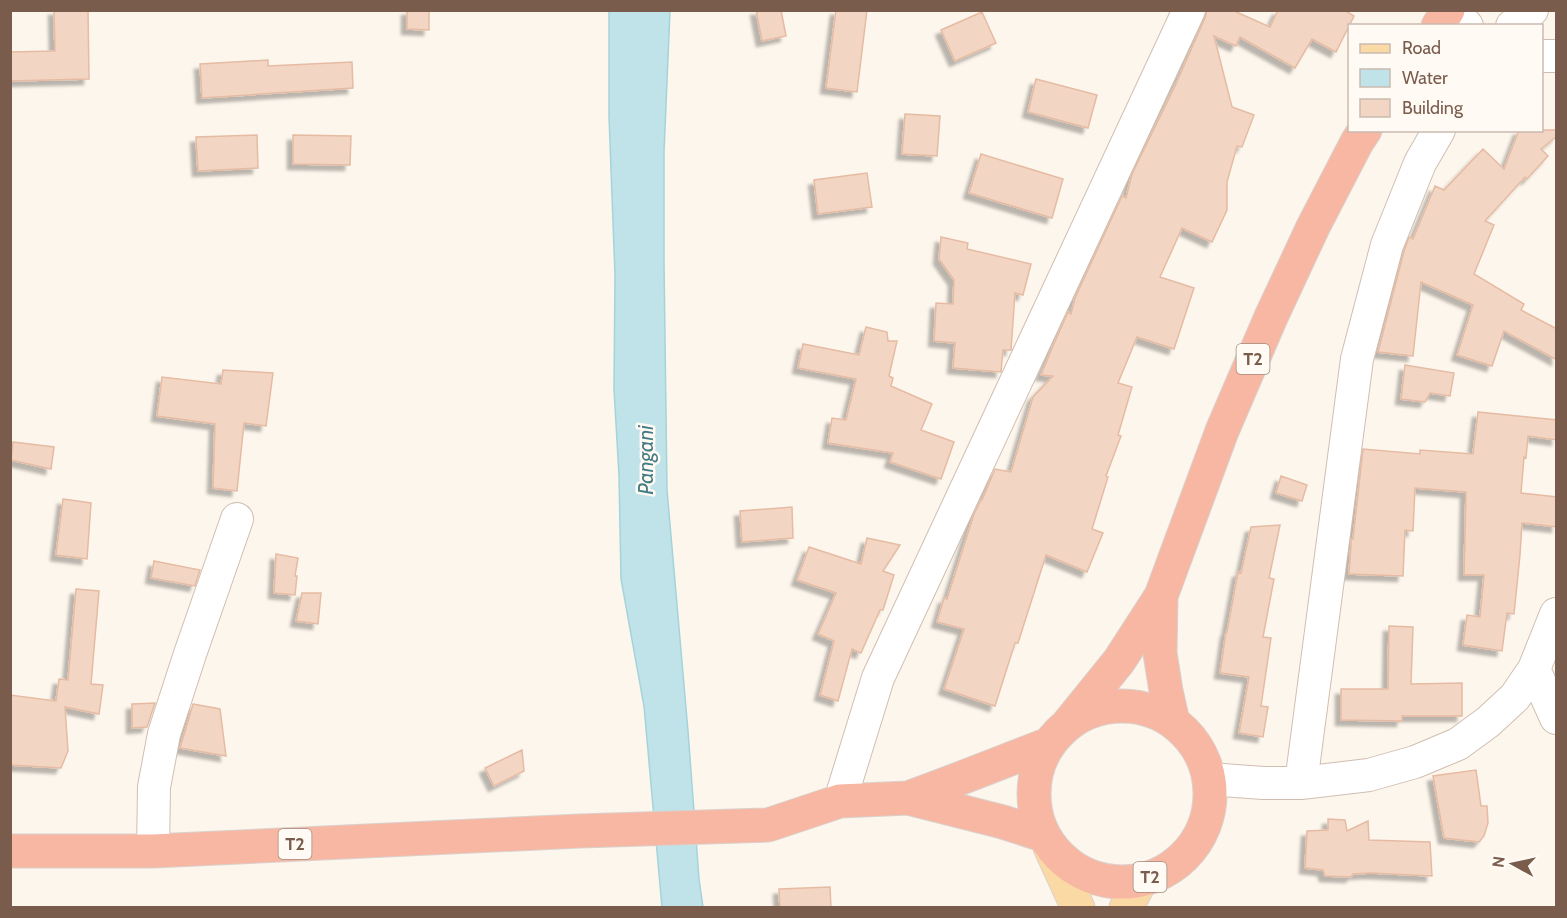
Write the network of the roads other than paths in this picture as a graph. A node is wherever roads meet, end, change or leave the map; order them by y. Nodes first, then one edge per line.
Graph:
1 (1189, 10) edge
2 (1450, 10) edge
3 (1532, 10) edge
4 (1440, 24) edge
5 (1465, 24) edge
6 (1514, 24) edge
7 (1364, 132) edge
8 (1437, 132) edge
9 (237, 519) dead end
10 (1161, 596) junction
11 (1557, 614) edge
12 (1534, 669) junction
13 (1557, 718) edge
14 (1173, 722) junction
15 (1059, 734) junction
16 (1209, 778) junction
17 (1301, 783) junction
18 (908, 798) junction
19 (840, 801) junction
20 (1047, 841) junction
21 (10, 851) edge
22 (153, 851) junction
23 (1133, 895) edge
24 (1078, 908) edge

1 - 19 street
2 - 4 highway
2 - 5 street
3 - 6 street
7 - 10 highway, T2
8 - 17 street
9 - 22 street
10 - 14 highway, T2
10 - 15 highway, T2
11 - 12 street
12 - 13 street
12 - 17 street
14 - 15 highway, T2
14 - 16 highway, T2
15 - 18 highway, T2
15 - 20 highway, T2
16 - 17 street
16 - 23 highway, T2
18 - 19 highway, T2
18 - 20 highway, T2
19 - 22 highway, T2
20 - 23 highway, T2
20 - 24 main road
21 - 22 highway, T2

